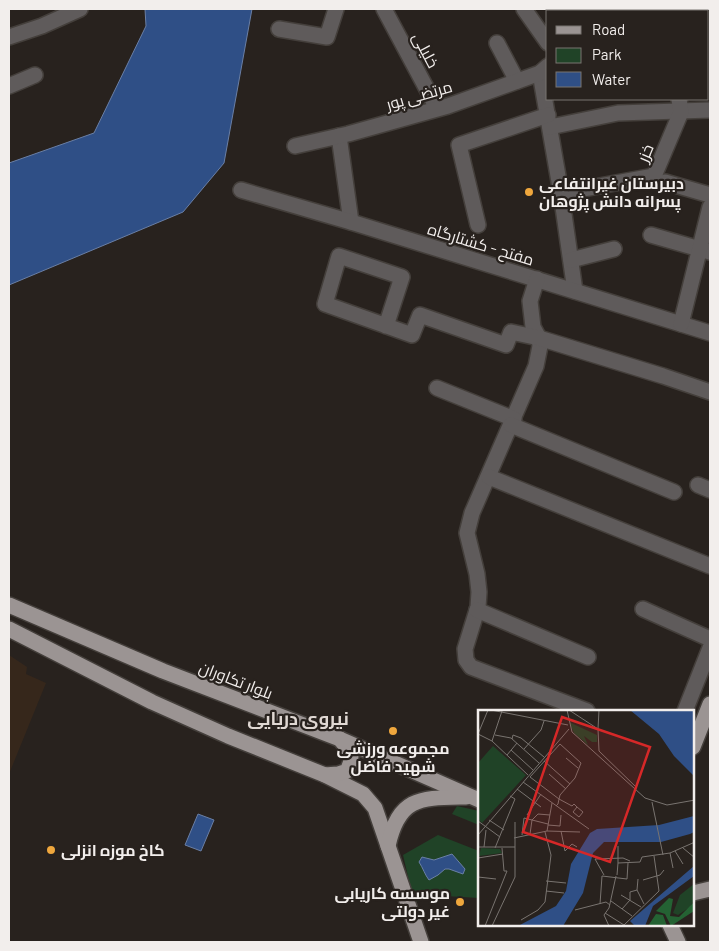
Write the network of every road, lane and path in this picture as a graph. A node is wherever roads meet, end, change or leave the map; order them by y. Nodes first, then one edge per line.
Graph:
1 (80, 9) edge
2 (336, 9) edge
3 (384, 9) edge
4 (524, 9) edge
5 (279, 29) dead end
6 (9, 36) edge
7 (546, 40) edge
8 (497, 43) dead end
9 (544, 70) edge
10 (35, 75) dead end
11 (518, 81) junction
12 (9, 86) edge
13 (546, 90) edge
14 (547, 100) edge
15 (680, 105) edge
16 (617, 106) edge
17 (437, 108) junction
18 (710, 110) edge
19 (549, 121) junction
20 (339, 136) junction
21 (295, 146) dead end
22 (665, 182) dead end
23 (241, 190) dead end
24 (561, 193) junction
25 (710, 195) edge
26 (710, 207) edge
27 (351, 222) junction
28 (478, 225) dead end
29 (651, 235) dead end
30 (614, 249) dead end
31 (705, 251) edge
32 (571, 260) junction
33 (537, 279) junction
34 (575, 291) junction
35 (681, 324) junction
36 (386, 326) junction
37 (710, 332) edge
38 (539, 338) junction
39 (437, 388) dead end
40 (710, 392) edge
41 (513, 422) junction
42 (489, 477) junction
43 (674, 492) dead end
44 (710, 566) edge
45 (9, 605) edge
46 (643, 609) dead end
47 (476, 610) junction
48 (9, 629) edge
49 (710, 639) edge
50 (710, 648) edge
51 (588, 656) dead end
52 (710, 704) edge
53 (583, 710) edge
54 (685, 710) edge
55 (340, 739) junction
56 (694, 744) edge
57 (326, 775) junction
58 (476, 798) edge
59 (388, 846) junction
60 (710, 889) edge
61 (694, 892) edge
62 (670, 926) edge
63 (421, 942) edge
64 (678, 942) edge

1 - 6 street
2 - 5 street
3 - 17 street, خلیلی
4 - 7 street
8 - 11 street
9 - 11 street, مرتضی پور
9 - 13 street
10 - 12 street
11 - 17 street, مرتضی پور
14 - 19 street
15 - 16 street
15 - 18 street
15 - 24 street, خزر
16 - 19 street
17 - 20 street, مرتضی پور
19 - 24 street
19 - 28 street
20 - 21 street, مرتضی پور
20 - 27 street
22 - 25 street
23 - 27 street, مفتح - کشتارگاه
24 - 32 street
26 - 31 street
27 - 33 street, مفتح - کشتارگاه
29 - 31 street
30 - 32 street
31 - 35 street
32 - 34 street
33 - 34 street, مفتح - کشتارگاه
33 - 38 street
34 - 35 street, مفتح - کشتارگاه
35 - 37 street, مفتح - کشتارگاه
36 - 36 street
36 - 38 street
38 - 40 street
38 - 41 street
39 - 41 street
41 - 42 street
41 - 43 street
42 - 44 street
42 - 47 street
45 - 55 main road, بلوار تکاوران
46 - 49 street
47 - 51 street
47 - 53 street
48 - 57 main road
50 - 54 street
52 - 56 main road
55 - 57 main road
55 - 58 main road, بلوار تکاوران
57 - 59 main road
58 - 59 main road
59 - 63 main road
60 - 61 main road
62 - 64 main road

